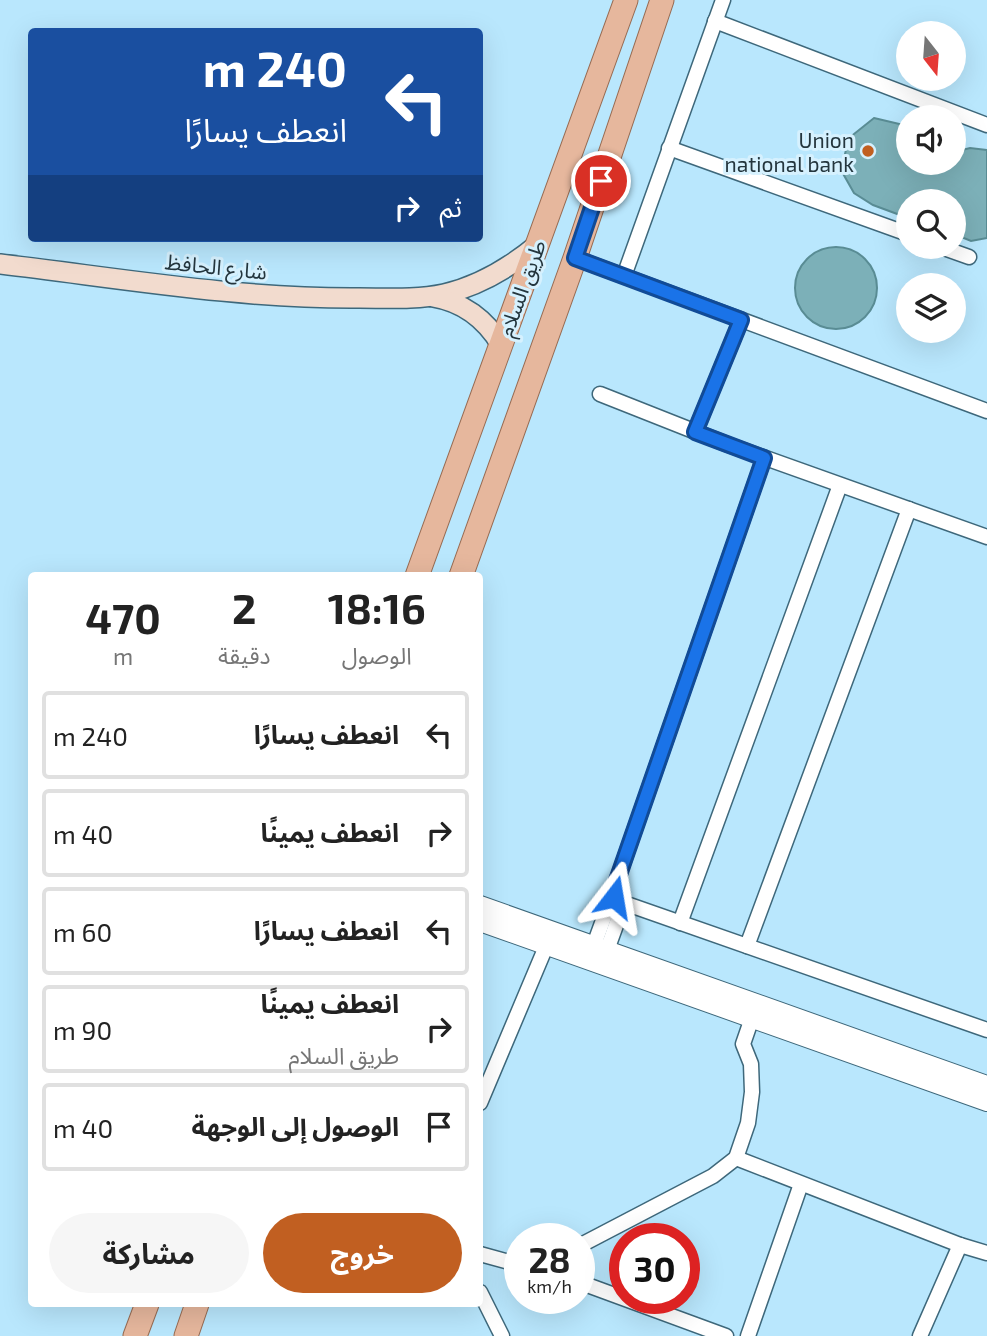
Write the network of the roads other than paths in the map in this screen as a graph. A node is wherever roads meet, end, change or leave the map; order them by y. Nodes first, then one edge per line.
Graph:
1 (626, 0) edge
2 (662, 0) edge
3 (723, 0) edge
4 (715, 22) junction
5 (987, 125) edge
6 (669, 148) junction
7 (896, 230) edge
8 (537, 245) junction
9 (966, 256) edge
10 (969, 257) dead end
11 (575, 258) junction
12 (0, 264) edge
13 (624, 276) junction
14 (429, 297) junction
15 (741, 320) junction
16 (501, 345) junction
17 (600, 394) dead end
18 (987, 411) edge
19 (695, 432) junction
20 (764, 458) junction
21 (840, 485) junction
22 (909, 509) junction
23 (987, 537) edge
24 (418, 572) edge
25 (462, 572) edge
26 (619, 898) junction
27 (483, 906) edge
28 (483, 923) edge
29 (680, 923) junction
30 (550, 937) junction
31 (747, 946) junction
32 (601, 947) junction
33 (751, 1018) junction
34 (987, 1030) edge
35 (987, 1085) edge
36 (483, 1096) edge
37 (987, 1102) edge
38 (736, 1158) junction
39 (801, 1184) junction
40 (595, 1238) edge
41 (960, 1245) junction
42 (987, 1253) edge
43 (483, 1255) edge
44 (504, 1261) edge
45 (595, 1288) edge
46 (483, 1298) edge
47 (146, 1307) edge
48 (196, 1307) edge
49 (135, 1336) edge
50 (186, 1336) edge
51 (502, 1336) edge
52 (726, 1336) edge
53 (748, 1336) edge
54 (920, 1336) edge

1 - 8 main road, طريق السلام
2 - 11 main road, طريق السلام
3 - 4 street
4 - 5 street
4 - 6 street
6 - 7 street
6 - 13 street
8 - 14 main road, شارع الحافظ
8 - 16 main road, طريق السلام
9 - 10 street
11 - 13 street
11 - 25 main road, طريق السلام
12 - 14 main road, شارع الحافظ
13 - 15 street
14 - 16 main road, شارع الحافظ
15 - 18 street
15 - 19 street
16 - 24 main road, طريق السلام
17 - 19 street
19 - 20 street
20 - 21 street
20 - 26 street
21 - 22 street
21 - 29 street
22 - 23 street
22 - 31 street
26 - 29 street
26 - 32 street
27 - 30 street
28 - 30 street
29 - 31 street
30 - 32 street
30 - 33 street
30 - 36 street
31 - 34 street
32 - 35 street
33 - 37 street
33 - 38 street
38 - 39 street
38 - 40 street
39 - 41 street
39 - 53 street
41 - 42 street
41 - 54 street
43 - 44 street
45 - 52 street
46 - 51 street
47 - 49 main road
48 - 50 main road

